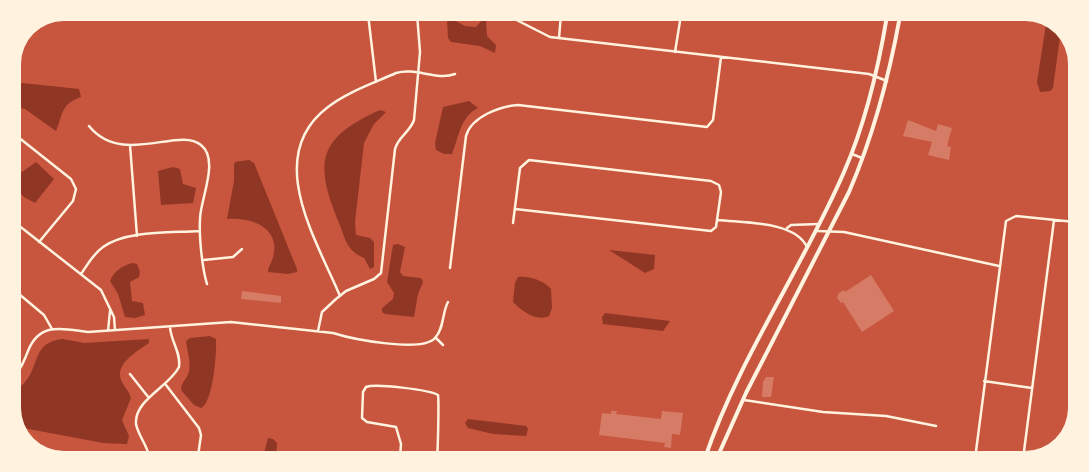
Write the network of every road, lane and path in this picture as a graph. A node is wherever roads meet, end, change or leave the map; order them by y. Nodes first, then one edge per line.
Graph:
1 (369, 21) edge
2 (418, 21) edge
3 (517, 21) edge
4 (560, 21) edge
5 (680, 21) edge
6 (886, 21) edge
7 (899, 21) edge
8 (558, 38) junction
9 (675, 52) junction
10 (721, 57) junction
11 (419, 73) junction
12 (455, 74) dead end
13 (876, 77) junction
14 (888, 81) junction
15 (376, 82) junction
16 (89, 126) dead end
17 (21, 139) edge
18 (130, 145) junction
19 (852, 154) junction
20 (863, 159) junction
21 (80, 188) dead end
22 (76, 189) junction
23 (515, 209) junction
24 (718, 220) junction
25 (1054, 220) junction
26 (1068, 221) edge
27 (513, 223) dead end
28 (819, 224) junction
29 (21, 227) edge
30 (787, 228) junction
31 (829, 230) junction
32 (199, 231) junction
33 (815, 231) junction
34 (137, 236) junction
35 (39, 242) junction
36 (807, 247) junction
37 (242, 249) dead end
38 (204, 260) junction
39 (999, 266) junction
40 (450, 268) dead end
41 (81, 274) junction
42 (207, 284) dead end
43 (21, 296) edge
44 (340, 296) junction
45 (448, 302) dead end
46 (110, 311) junction
47 (170, 327) junction
48 (52, 329) junction
49 (764, 330) junction
50 (108, 331) junction
51 (116, 331) junction
52 (318, 331) junction
53 (775, 335) junction
54 (436, 338) junction
55 (443, 345) dead end
56 (21, 367) edge
57 (130, 374) dead end
58 (984, 381) junction
59 (166, 385) junction
60 (1032, 388) junction
61 (149, 398) junction
62 (742, 400) junction
63 (936, 426) dead end
64 (716, 430) junction
65 (726, 434) junction
66 (147, 451) edge
67 (198, 451) edge
68 (400, 451) edge
69 (437, 451) edge
70 (708, 451) edge
71 (720, 451) edge
72 (976, 451) edge
73 (1024, 451) edge

1 - 15 street
2 - 11 street
3 - 8 street
4 - 8 street
5 - 9 street
6 - 13 main road
7 - 14 main road
8 - 9 street
9 - 10 street
10 - 13 street
10 - 40 street
11 - 12 street
11 - 15 street
11 - 44 street
13 - 14 street
13 - 19 main road
14 - 20 main road
15 - 44 street
16 - 18 street
17 - 22 street
18 - 32 street
18 - 34 street
19 - 20 street
19 - 28 main road
20 - 31 main road
21 - 22 street
22 - 35 street
23 - 24 street
23 - 24 street
23 - 27 street
24 - 30 street
25 - 26 street
25 - 39 street
25 - 60 street
28 - 30 street
28 - 33 main road
29 - 35 street
30 - 36 street
31 - 33 street
31 - 39 street
31 - 53 main road
32 - 34 street
32 - 38 street
33 - 36 main road
34 - 41 street
35 - 41 street
36 - 49 main road
37 - 38 street
38 - 42 street
39 - 58 street
41 - 46 street
43 - 48 street
44 - 52 street
45 - 54 street
46 - 50 street
46 - 51 street
47 - 51 street
47 - 52 street
47 - 59 street
48 - 50 street
48 - 56 street
49 - 53 main road
49 - 64 main road
50 - 51 street
52 - 54 street
53 - 62 main road
54 - 55 street
57 - 61 street
58 - 60 street
58 - 72 street
59 - 61 street
59 - 67 street
60 - 73 street
61 - 66 street
62 - 63 street
62 - 65 main road
64 - 65 main road
64 - 70 main road
65 - 71 main road
68 - 69 street

